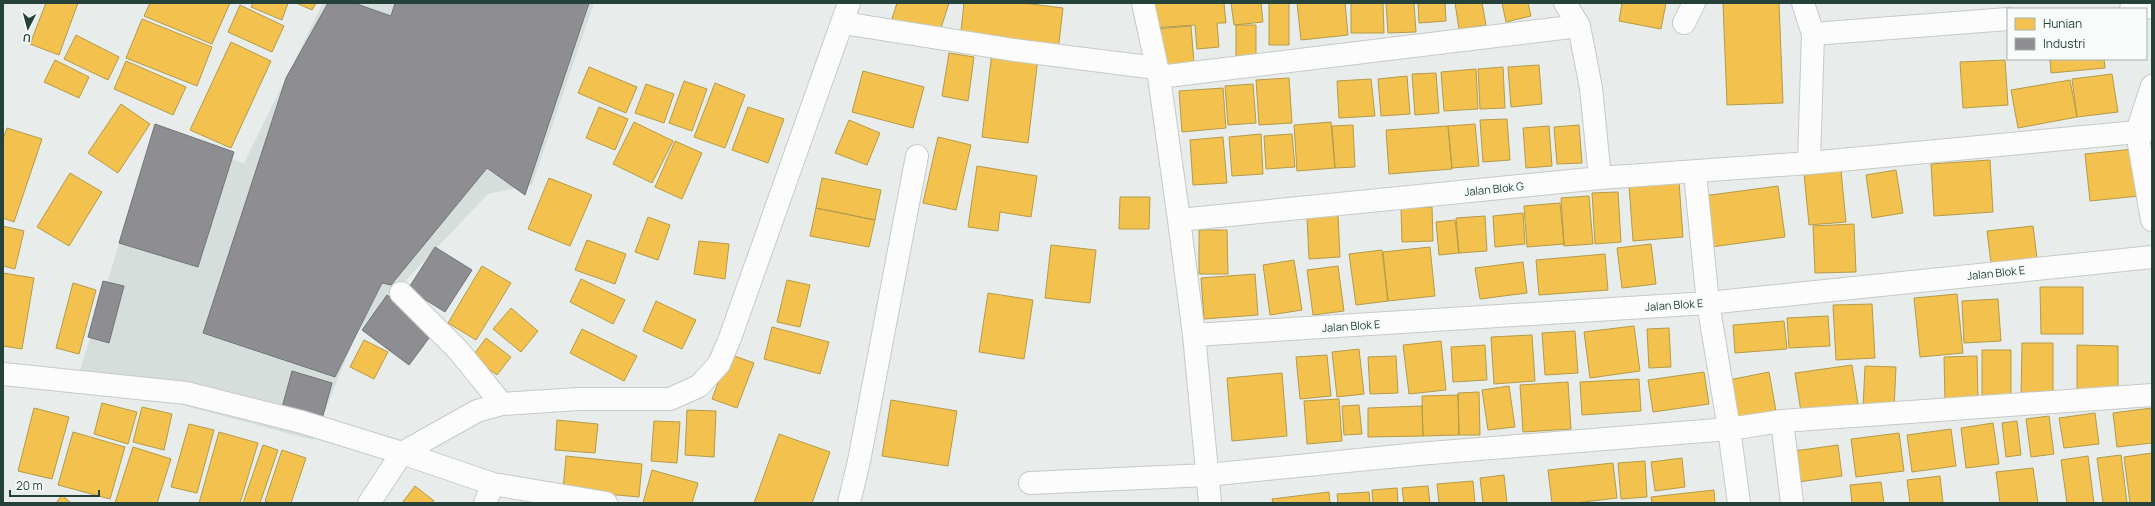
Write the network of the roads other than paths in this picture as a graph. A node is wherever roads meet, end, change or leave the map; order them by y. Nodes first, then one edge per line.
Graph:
1 (1143, 3) edge
2 (1565, 3) edge
3 (1694, 3) edge
4 (1803, 3) edge
5 (2152, 7) edge
6 (2142, 8) edge
7 (846, 13) edge
8 (2007, 19) edge
9 (1684, 23) dead end
10 (1579, 26) junction
11 (1813, 34) junction
12 (1157, 72) junction
13 (2152, 86) edge
14 (2145, 131) edge
15 (917, 156) dead end
16 (1809, 163) junction
17 (1695, 173) junction
18 (1600, 178) junction
19 (1179, 220) junction
20 (2152, 220) edge
21 (2152, 257) edge
22 (401, 294) dead end
23 (1708, 303) junction
24 (1194, 335) junction
25 (3, 374) edge
26 (2152, 395) edge
27 (502, 404) junction
28 (1782, 421) junction
29 (1729, 429) junction
30 (402, 454) junction
31 (1206, 475) junction
32 (1030, 483) dead end
33 (489, 493) edge
34 (369, 503) edge
35 (606, 503) edge
36 (849, 503) edge
37 (1210, 503) edge
38 (1739, 503) edge
39 (1792, 503) edge

1 - 12 street
2 - 10 street
3 - 9 street
4 - 11 street
5 - 6 street
7 - 12 street
7 - 27 street
8 - 11 street
10 - 12 street
10 - 18 street
11 - 16 street
12 - 19 street
13 - 14 street
14 - 16 street, Jalan Blok G
14 - 20 street
15 - 36 street
16 - 17 street, Jalan Blok G
17 - 18 street, Jalan Blok G
17 - 23 street
18 - 19 street, Jalan Blok G
19 - 24 street
21 - 23 street, Jalan Blok E
22 - 27 street
23 - 24 street, Jalan Blok E
23 - 29 street
24 - 31 street
25 - 30 street
26 - 28 street
27 - 30 street
28 - 29 street
28 - 39 street
29 - 31 street
29 - 38 street
30 - 33 street
30 - 34 street
31 - 32 street
31 - 37 street
33 - 35 street

